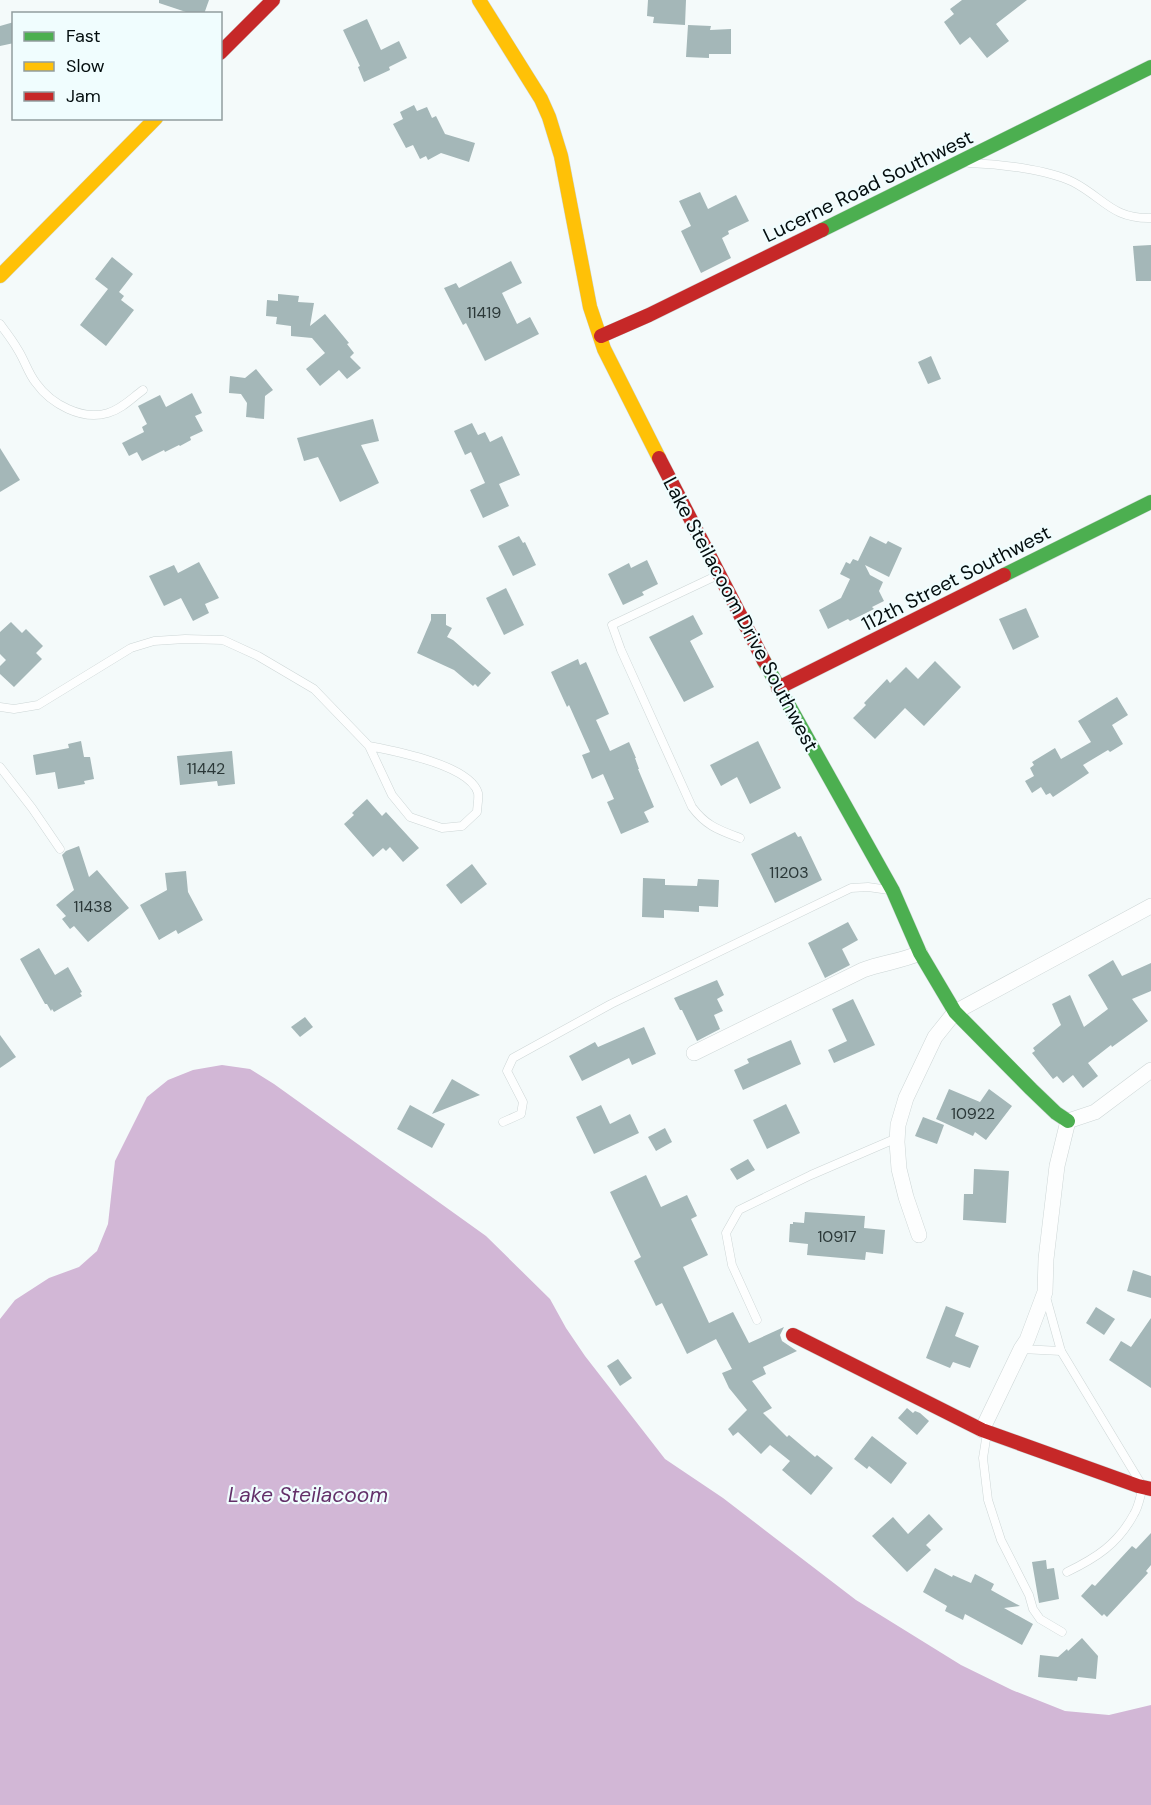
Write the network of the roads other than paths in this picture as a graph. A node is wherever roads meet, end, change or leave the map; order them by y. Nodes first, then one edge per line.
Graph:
1 (273, 0) edge
2 (479, 0) edge
3 (222, 51) edge
4 (1151, 67) edge
5 (154, 120) edge
6 (958, 163) junction
7 (1151, 219) edge
8 (1, 274) edge
9 (0, 324) edge
10 (601, 336) junction
11 (143, 390) dead end
12 (1151, 502) edge
13 (719, 574) junction
14 (778, 688) junction
15 (0, 707) edge
16 (369, 746) junction
17 (0, 767) edge
18 (740, 838) dead end
19 (60, 849) dead end
20 (893, 891) junction
21 (1151, 906) edge
22 (920, 953) junction
23 (955, 1012) junction
24 (694, 1053) dead end
25 (1151, 1070) edge
26 (1068, 1121) junction
27 (503, 1122) dead end
28 (897, 1138) junction
29 (919, 1236) dead end
30 (1045, 1292) junction
31 (757, 1320) dead end
32 (793, 1335) dead end
33 (1021, 1349) junction
34 (1061, 1351) junction
35 (985, 1431) junction
36 (1147, 1488) edge
37 (1067, 1572) dead end
38 (1062, 1632) dead end

1 - 3 street
2 - 10 street, Lake Steilacoom Drive Southwest
4 - 6 street, Lucerne Road Southwest
5 - 8 street
6 - 7 lane
6 - 10 street, Lucerne Road Southwest
9 - 11 lane
10 - 13 street, Lake Steilacoom Drive Southwest
12 - 14 street, 112th Street Southwest
13 - 14 street, Lake Steilacoom Drive Southwest
13 - 18 lane
14 - 20 street, Lake Steilacoom Drive Southwest
15 - 16 lane
16 - 16 lane
17 - 19 lane
20 - 22 street, Lake Steilacoom Drive Southwest
20 - 27 lane
21 - 23 street
22 - 23 street, Lake Steilacoom Drive Southwest
22 - 24 street
23 - 26 street, Lake Steilacoom Drive Southwest
23 - 28 street
25 - 26 street
26 - 30 street
28 - 29 street
28 - 31 lane
30 - 33 street
30 - 34 lane
32 - 35 street
33 - 34 lane
33 - 35 street
34 - 36 lane
35 - 36 street
35 - 38 lane
36 - 37 lane

